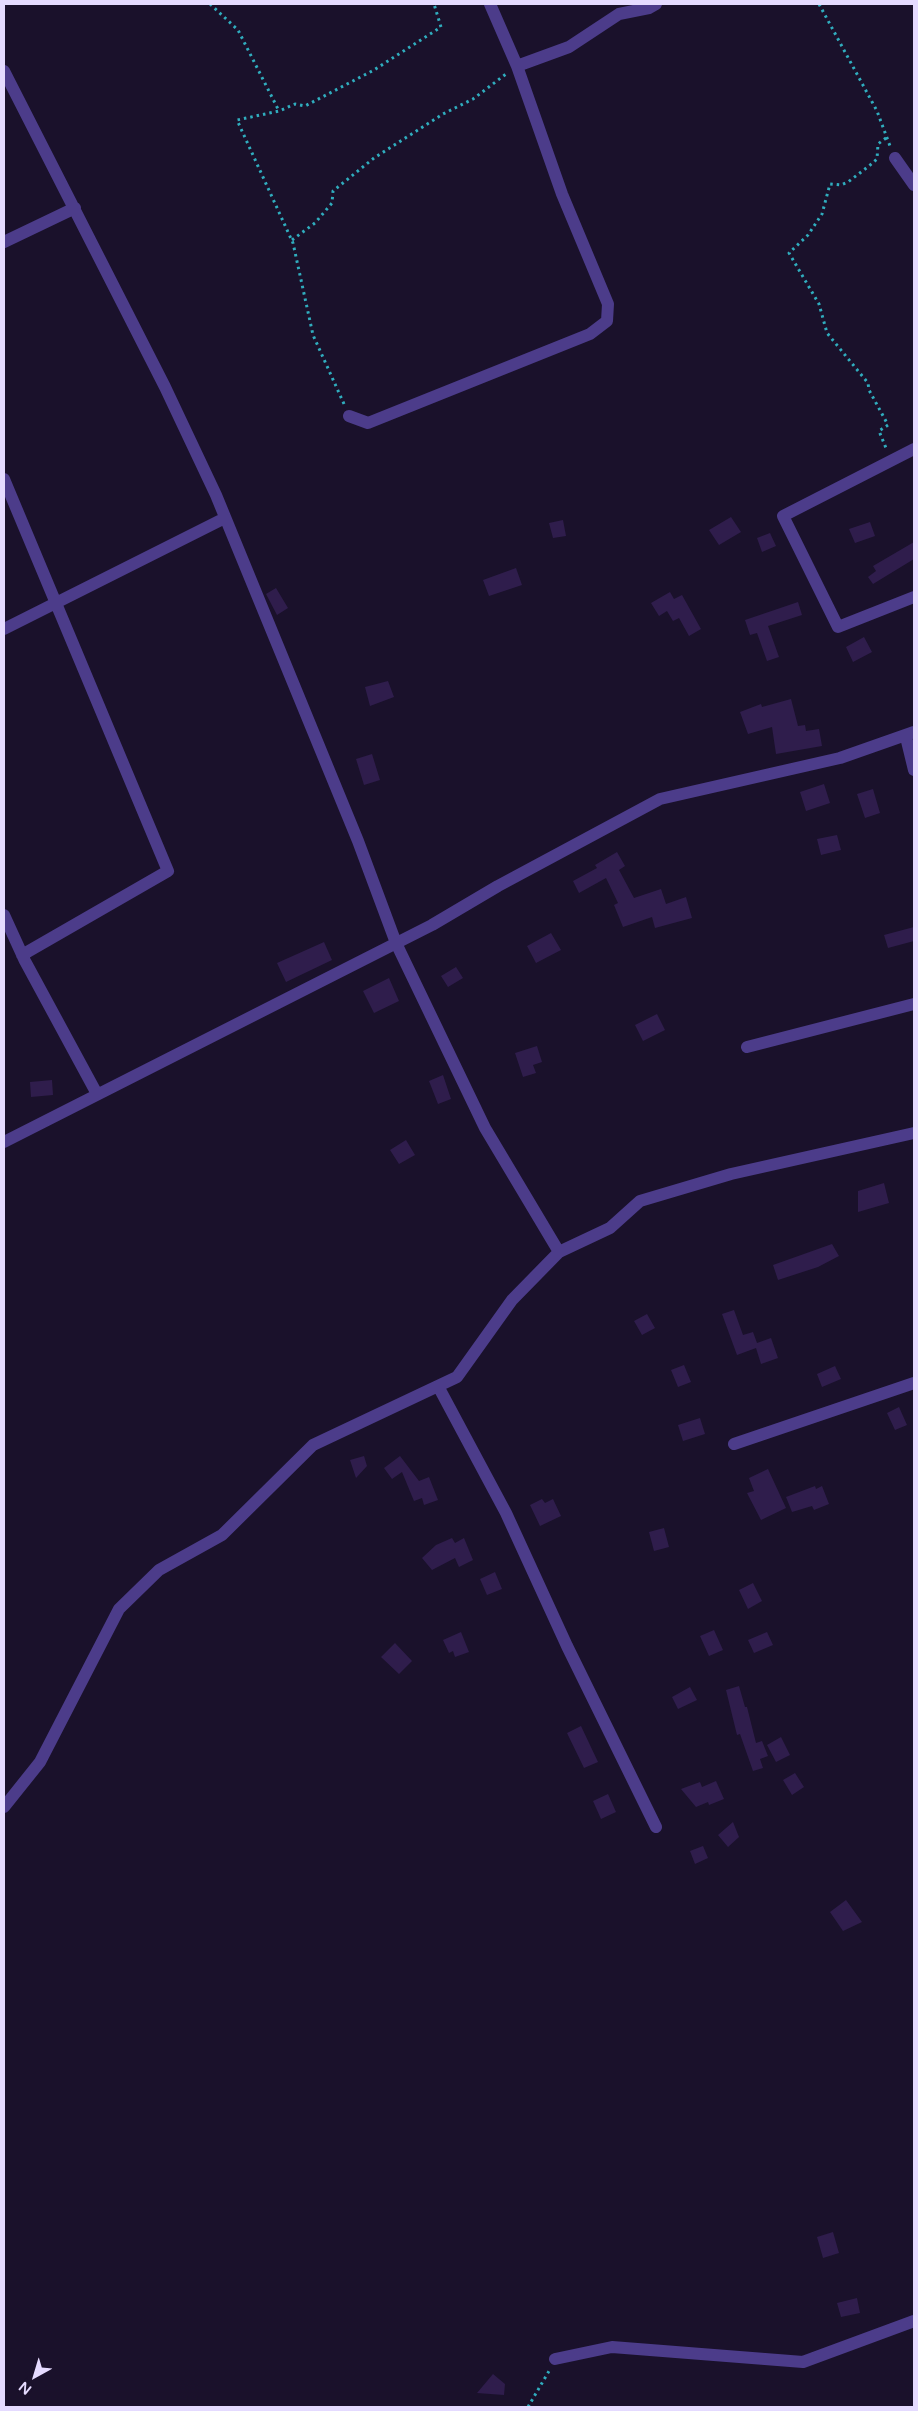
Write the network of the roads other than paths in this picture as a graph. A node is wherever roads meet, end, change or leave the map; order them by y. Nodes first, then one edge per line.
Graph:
1 (490, 4) edge
2 (656, 4) edge
3 (517, 66) junction
4 (4, 71) edge
5 (895, 158) road end
6 (914, 185) edge
7 (75, 208) junction
8 (4, 242) edge
9 (349, 416) road end
10 (914, 449) edge
11 (4, 478) edge
12 (225, 518) junction
13 (914, 597) edge
14 (55, 604) junction
15 (4, 629) edge
16 (910, 735) edge
17 (914, 770) edge
18 (4, 915) edge
19 (396, 943) junction
20 (22, 955) junction
21 (914, 1004) edge
22 (748, 1047) dead end
23 (97, 1094) junction
24 (914, 1133) edge
25 (4, 1142) edge
26 (559, 1252) junction
27 (914, 1383) edge
28 (438, 1386) junction
29 (734, 1444) dead end
30 (4, 1807) edge
31 (656, 1828) dead end
32 (914, 2321) edge
33 (555, 2359) road end

1 - 3 street
2 - 3 street
3 - 9 street
4 - 7 street
5 - 6 street
7 - 8 street
7 - 12 street
10 - 13 street
11 - 14 street
12 - 14 street
12 - 19 street
14 - 15 street
14 - 20 street
16 - 17 street
16 - 19 street
18 - 20 street
19 - 23 street
19 - 26 street
20 - 23 street
21 - 22 street
23 - 25 street
24 - 26 street
26 - 28 street
27 - 29 street
28 - 30 street
28 - 31 street
32 - 33 street

